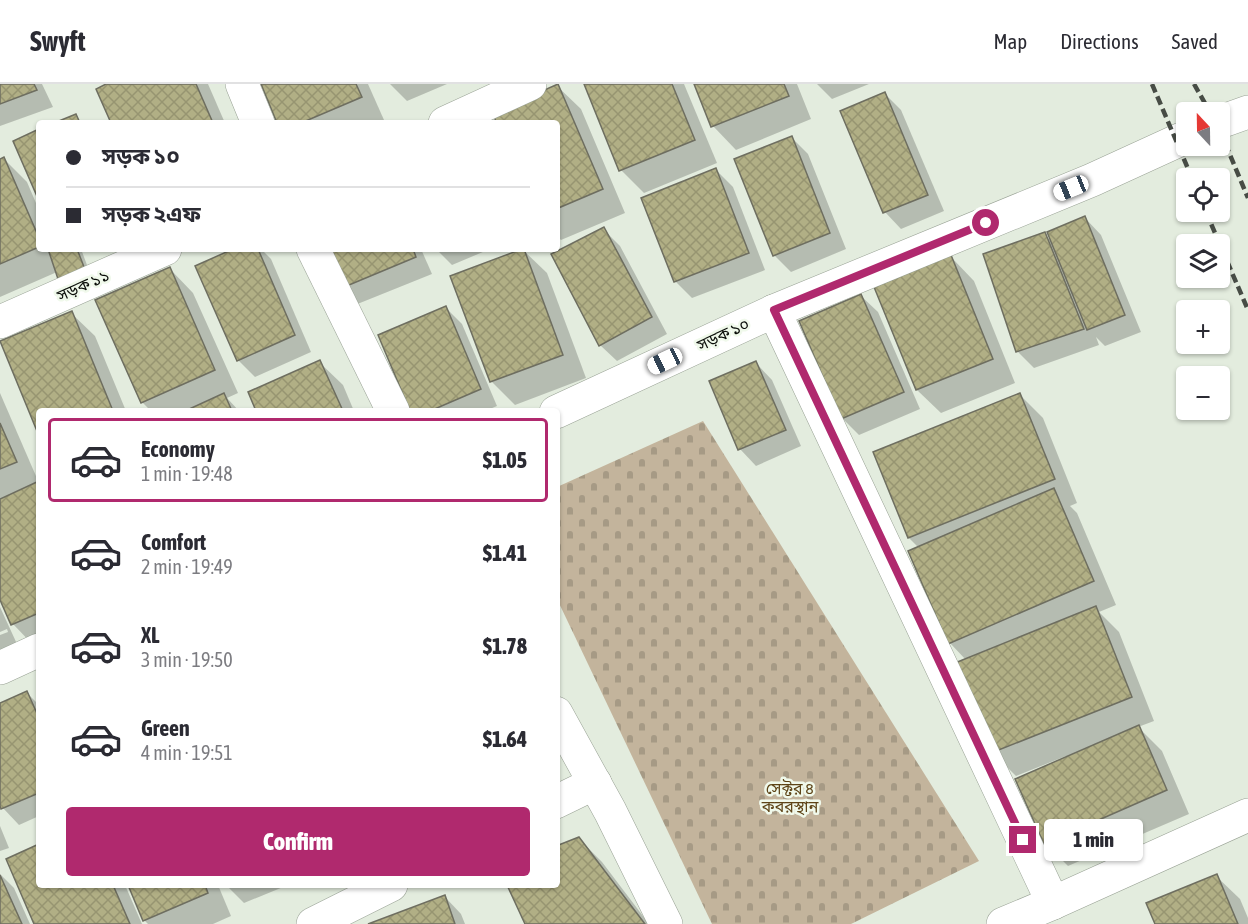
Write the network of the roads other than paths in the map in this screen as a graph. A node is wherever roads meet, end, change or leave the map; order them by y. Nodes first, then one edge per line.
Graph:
1 (242, 84) edge
2 (530, 84) edge
3 (1248, 112) edge
4 (1230, 118) edge
5 (257, 120) edge
6 (452, 120) edge
7 (1176, 142) edge
8 (158, 252) edge
9 (314, 252) edge
10 (774, 310) junction
11 (0, 322) edge
12 (392, 408) edge
13 (560, 409) edge
14 (36, 651) edge
15 (0, 668) edge
16 (560, 720) edge
17 (595, 783) junction
18 (560, 800) edge
19 (1248, 815) edge
20 (385, 888) edge
21 (1053, 903) junction
22 (313, 924) edge
23 (666, 924) edge
24 (1003, 924) edge

1 - 5 street
2 - 6 street
3 - 4 street
7 - 10 street, সড়ক ১০
8 - 11 street, সড়ক ১১
9 - 12 street
10 - 13 street, সড়ক ১০
10 - 21 street
14 - 15 street
16 - 17 street
17 - 18 street
17 - 23 street
19 - 21 street
20 - 22 street
21 - 24 street

